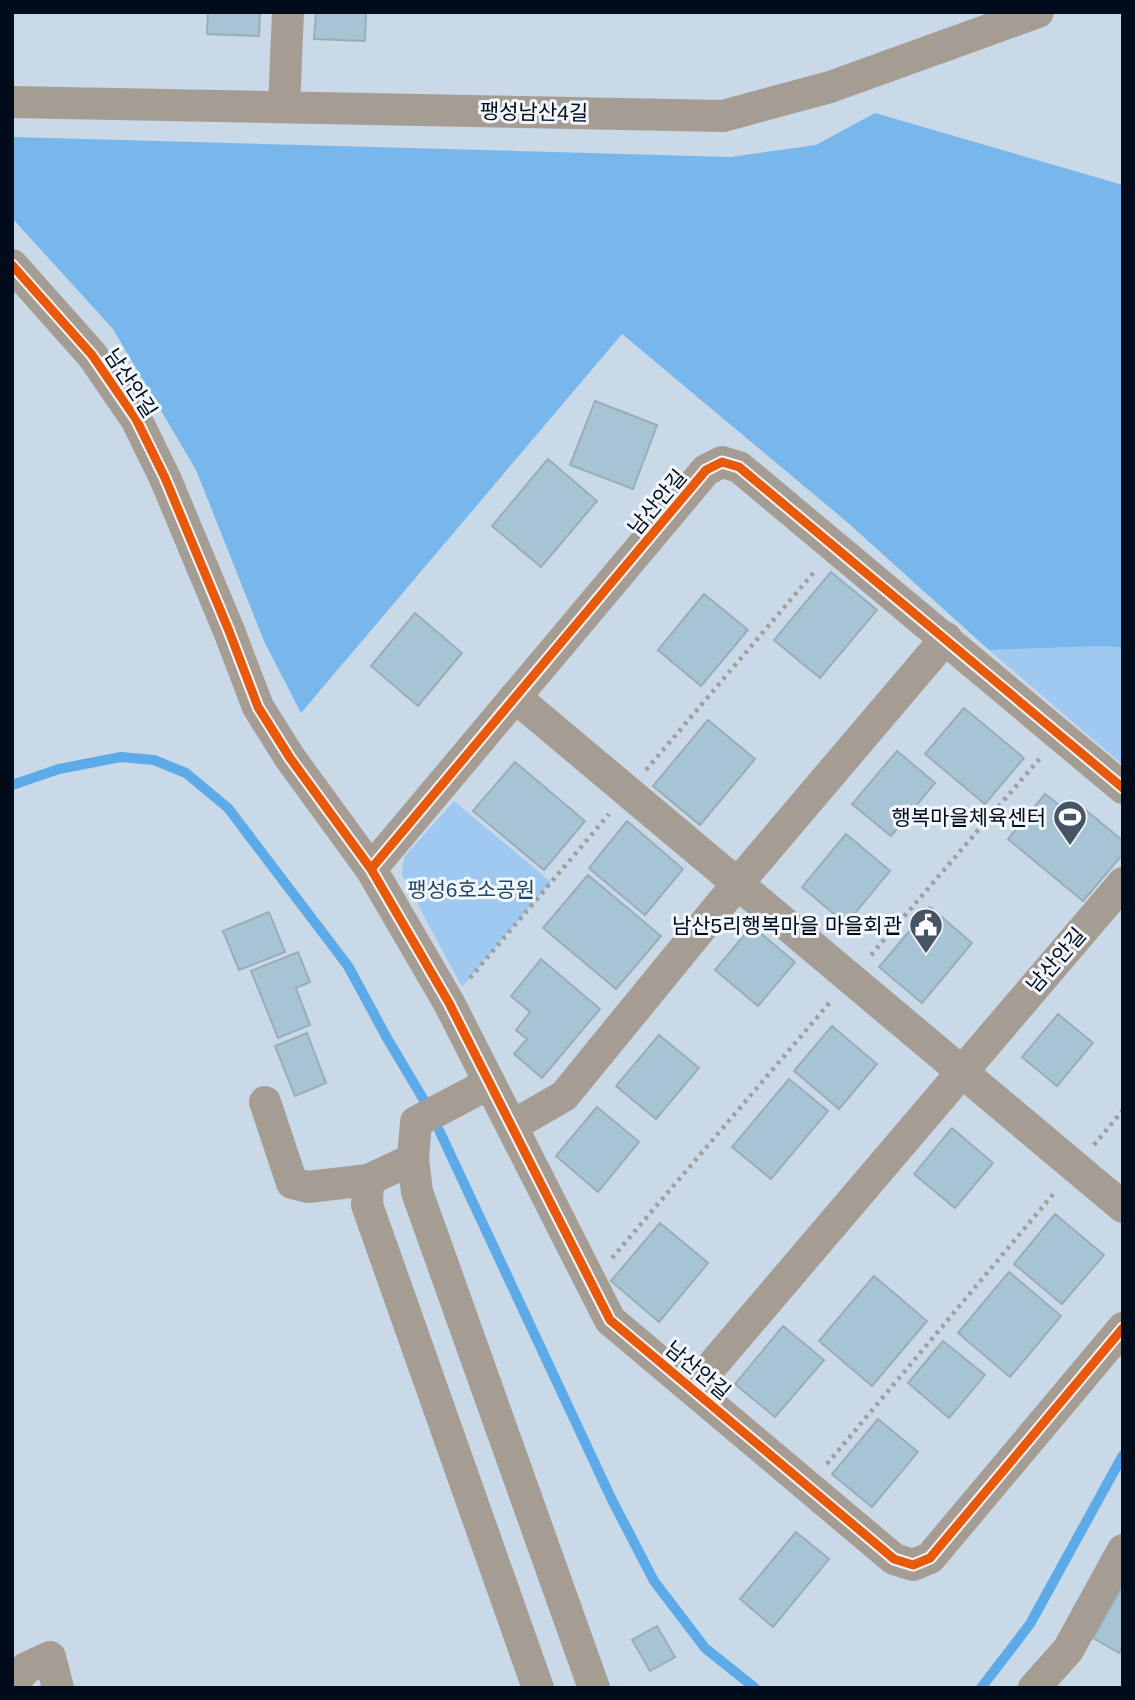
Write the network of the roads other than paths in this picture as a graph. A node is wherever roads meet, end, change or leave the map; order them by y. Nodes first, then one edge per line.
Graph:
1 (288, 12) edge
2 (1038, 12) edge
3 (12, 102) edge
4 (284, 107) junction
5 (12, 265) edge
6 (946, 638) junction
7 (515, 697) junction
8 (1123, 788) edge
9 (371, 869) junction
10 (738, 883) junction
11 (1123, 883) edge
12 (962, 1070) junction
13 (490, 1083) junction
14 (265, 1102) dead end
15 (512, 1126) junction
16 (413, 1159) junction
17 (368, 1180) junction
18 (1123, 1207) edge
19 (1123, 1328) edge
20 (693, 1388) junction
21 (1123, 1550) edge
22 (12, 1685) edge
23 (58, 1688) edge
24 (538, 1688) edge
25 (594, 1688) edge
26 (1034, 1688) edge

1 - 4 street
2 - 4 street, 팽성남산4길
3 - 4 street, 팽성남산4길
5 - 9 street, 남산안길
6 - 7 street, 남산안길
6 - 8 street, 남산안길
6 - 10 street
7 - 9 street, 남산안길
7 - 10 street
9 - 13 street, 남산안길
10 - 12 street
10 - 15 street
11 - 12 street, 남산안길
12 - 18 street
12 - 20 street, 남산안길
13 - 15 street, 남산안길
13 - 16 street
14 - 17 street
15 - 20 street, 남산안길
16 - 17 street
16 - 25 street
17 - 24 street
19 - 20 street, 남산안길
21 - 26 street
22 - 23 street

